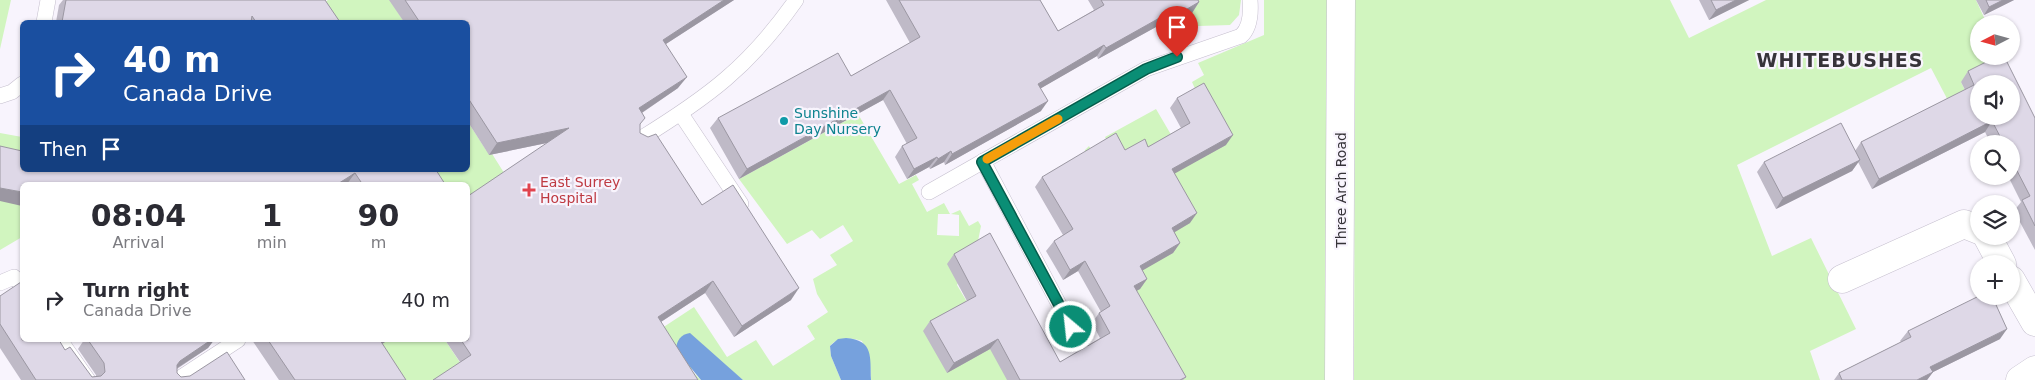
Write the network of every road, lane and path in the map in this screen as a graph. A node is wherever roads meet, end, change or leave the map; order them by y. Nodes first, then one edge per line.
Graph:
1 (48, 0) edge
2 (796, 0) edge
3 (1250, 0) edge
4 (1341, 0) edge
5 (44, 20) edge
6 (20, 86) edge
7 (0, 96) edge
8 (681, 114) junction
9 (640, 138) edge
10 (982, 162) junction
11 (929, 192) dead end
12 (751, 220) edge
13 (1970, 226) edge
14 (1842, 279) dead end
15 (20, 282) edge
16 (0, 283) edge
17 (2020, 296) edge
18 (2035, 322) edge
19 (1071, 327) dead end
20 (61, 342) edge
21 (235, 342) edge
22 (2035, 370) edge
23 (88, 380) edge
24 (177, 380) edge
25 (1339, 380) edge
26 (2020, 380) edge

1 - 5 lane
2 - 8 lane
3 - 10 lane
4 - 25 street, Three Arch Road
6 - 7 lane
8 - 9 lane
8 - 12 lane
10 - 11 lane
10 - 19 lane
13 - 14 street
15 - 16 lane
17 - 18 street
20 - 23 lane
21 - 24 lane
22 - 26 street

